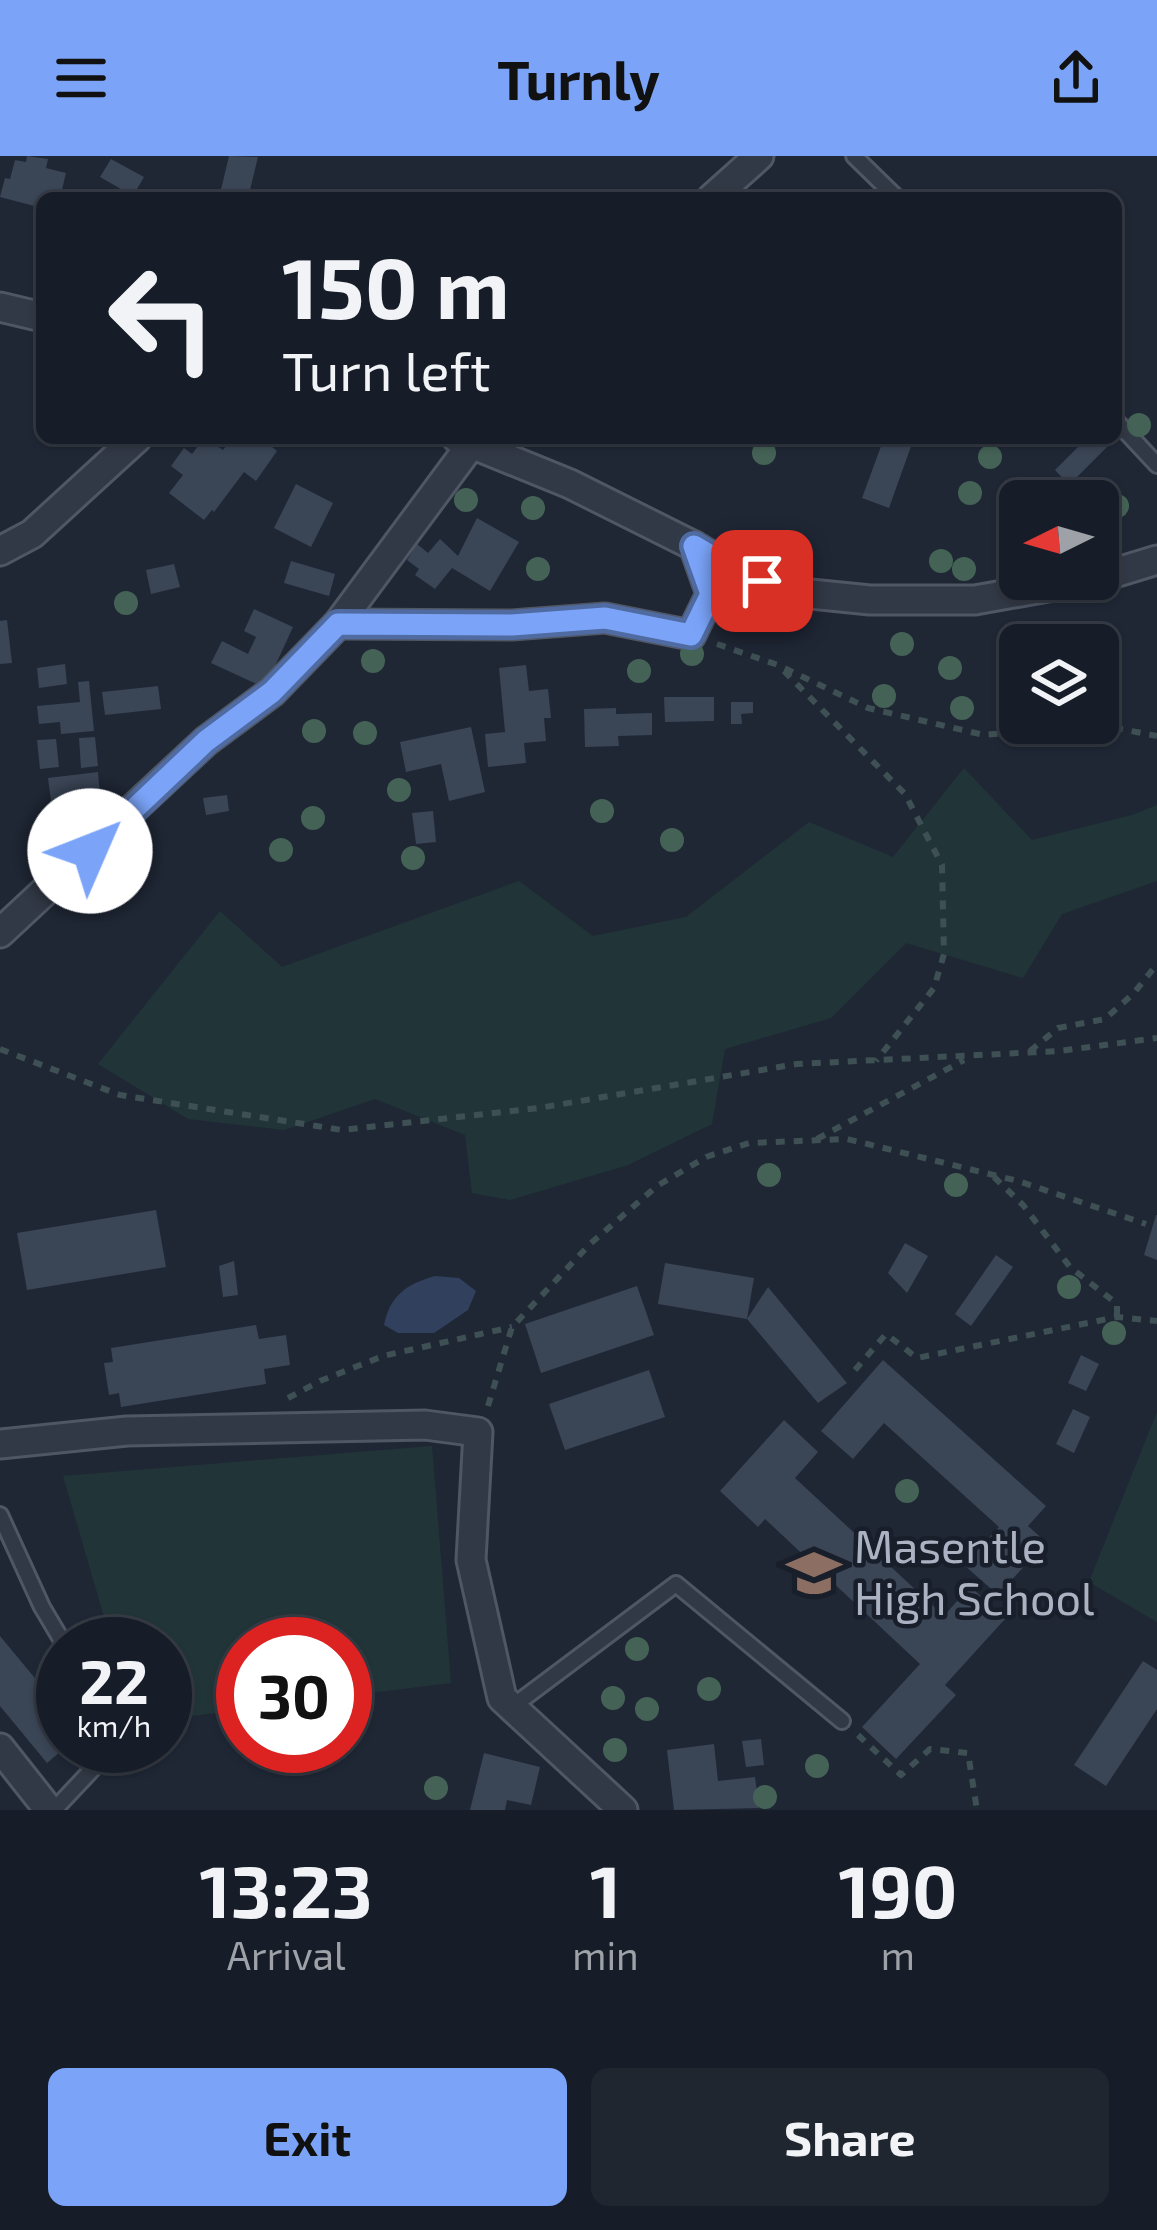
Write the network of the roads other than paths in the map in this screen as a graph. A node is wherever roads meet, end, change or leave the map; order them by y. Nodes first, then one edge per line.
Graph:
1 (759, 156) edge
2 (854, 156) edge
3 (719, 192) edge
4 (891, 192) edge
5 (0, 307) edge
6 (36, 315) edge
7 (1122, 427) edge
8 (130, 444) edge
9 (465, 444) edge
10 (477, 444) edge
11 (1157, 465) edge
12 (694, 546) junction
13 (0, 550) edge
14 (1157, 560) edge
15 (1119, 572) edge
16 (999, 596) edge
17 (338, 624) junction
18 (0, 932) edge
19 (0, 1444) edge
20 (0, 1516) edge
21 (48, 1617) edge
22 (512, 1707) junction
23 (842, 1721) road end
24 (0, 1748) edge
25 (88, 1773) edge
26 (51, 1810) edge
27 (623, 1810) edge

1 - 3 street
2 - 4 lane
5 - 6 street
7 - 11 lane
8 - 13 street
9 - 17 street
10 - 12 street
12 - 16 street
12 - 17 street
14 - 15 street
17 - 18 street
19 - 22 street
20 - 21 lane
22 - 23 lane
22 - 27 street
24 - 26 street
25 - 26 lane

